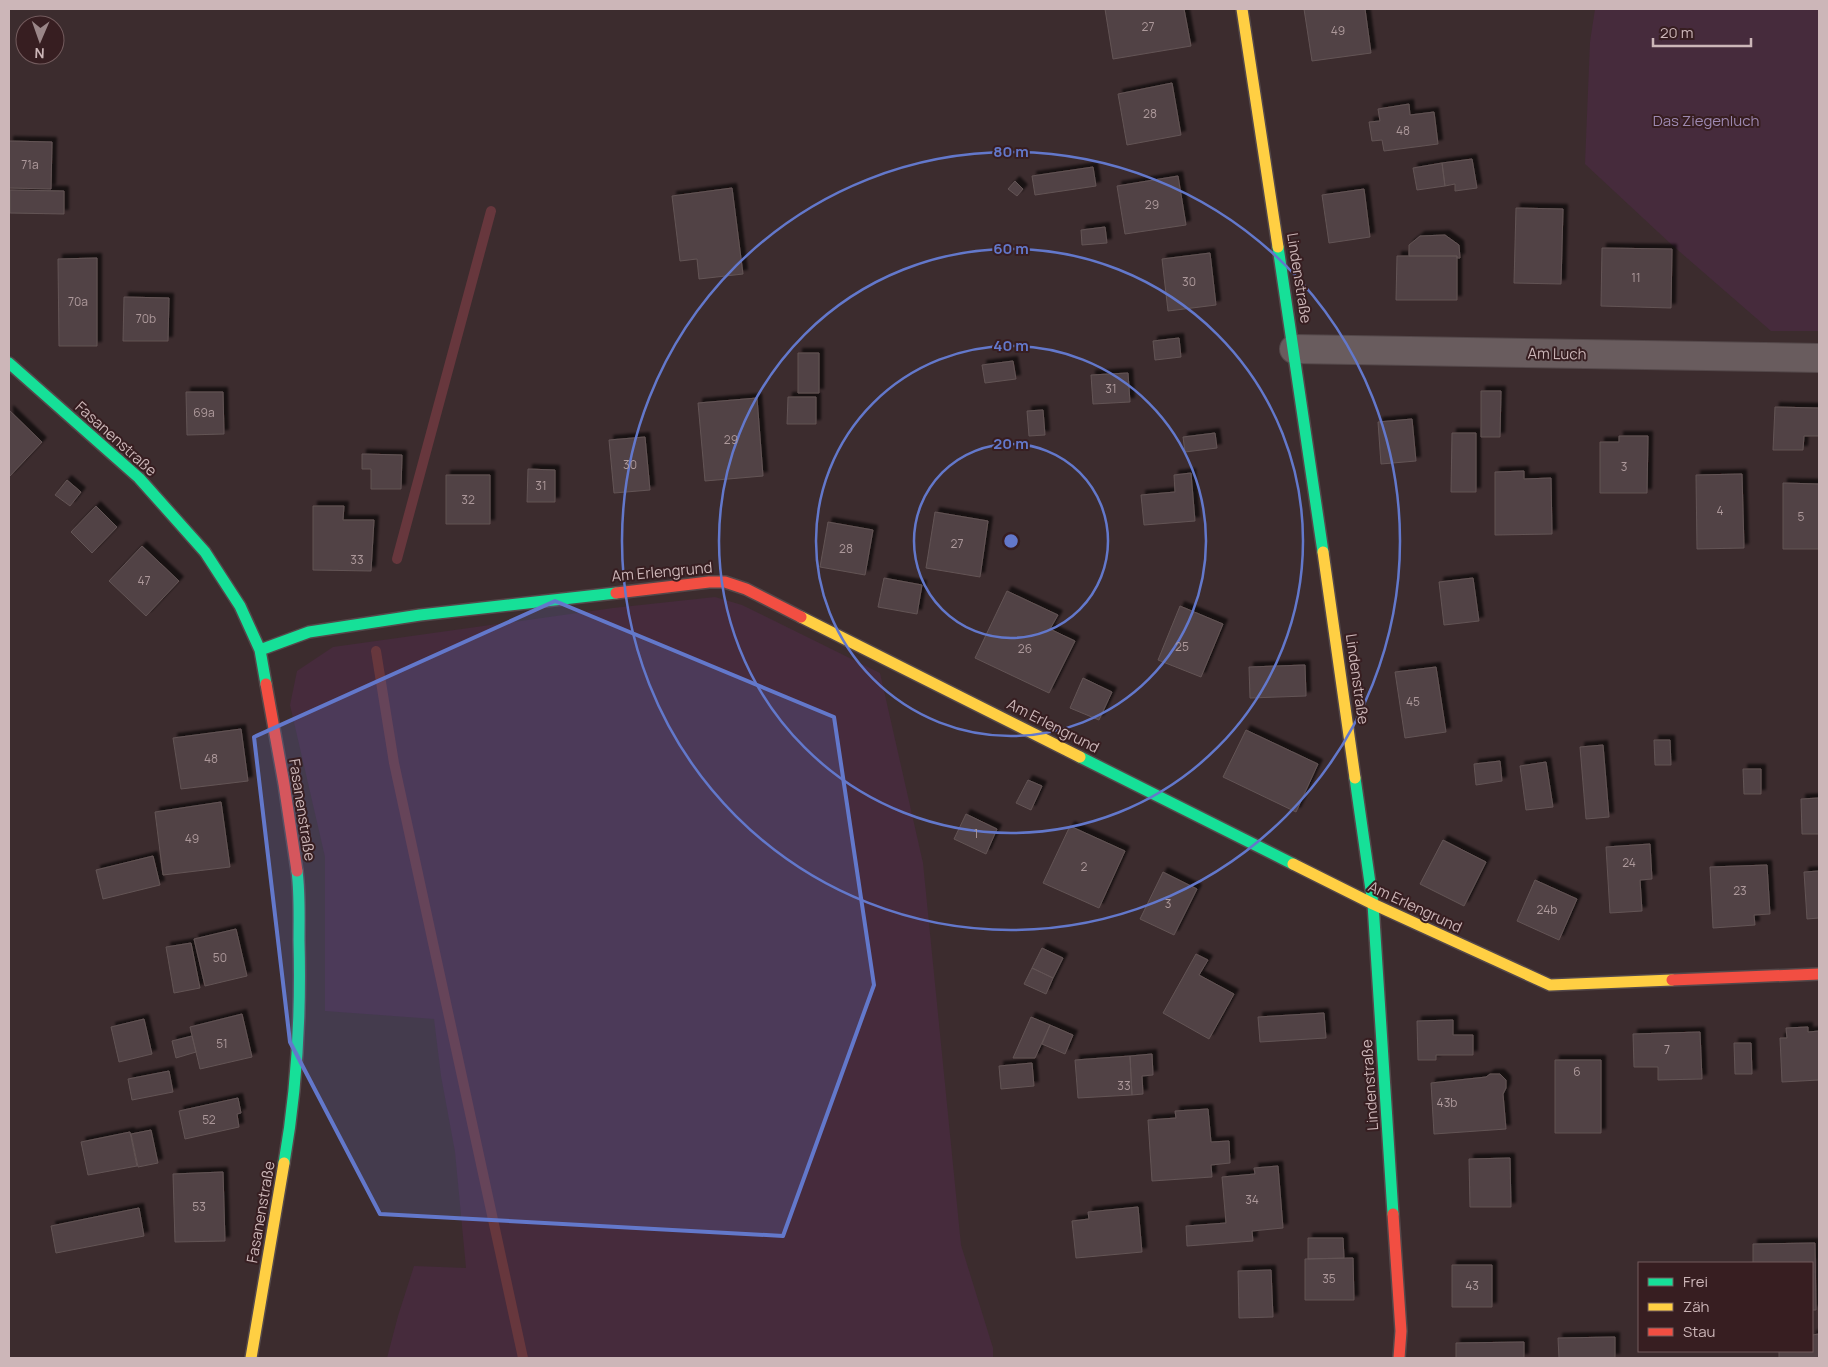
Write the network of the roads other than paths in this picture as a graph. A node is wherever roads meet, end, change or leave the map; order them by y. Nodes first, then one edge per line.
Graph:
1 (1242, 9) edge
2 (1294, 349) junction
3 (1819, 358) edge
4 (9, 363) edge
5 (260, 650) junction
6 (1373, 904) junction
7 (1819, 974) edge
8 (251, 1358) edge
9 (1399, 1358) edge

1 - 2 street, Lindenstraße
2 - 3 street, Am Luch
2 - 6 street, Lindenstraße
4 - 5 street, Fasanenstraße
5 - 6 street, Am Erlengrund
5 - 8 street, Fasanenstraße
6 - 7 street, Am Erlengrund
6 - 9 street, Lindenstraße

